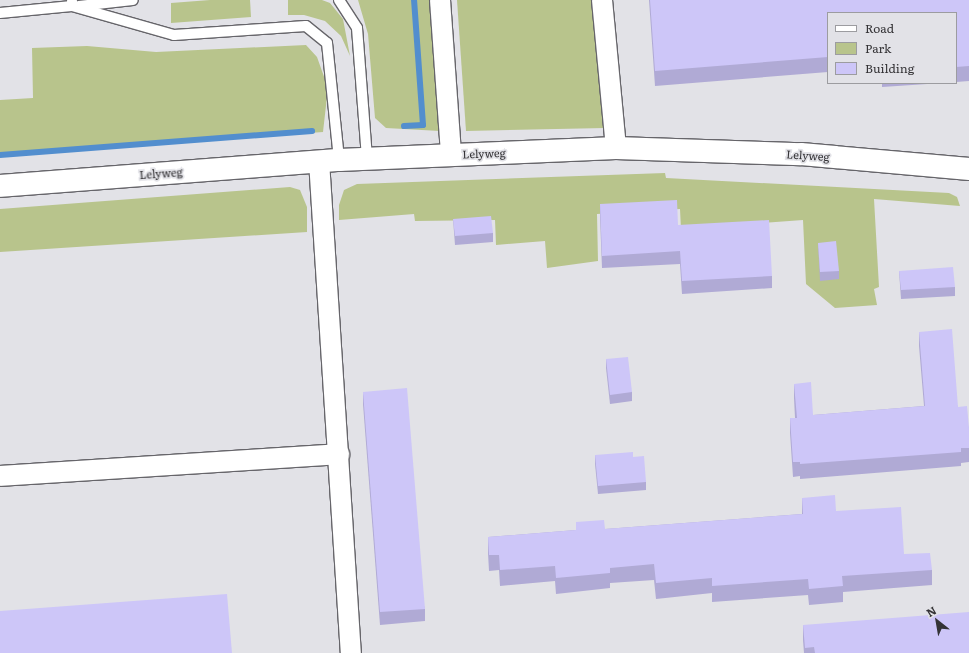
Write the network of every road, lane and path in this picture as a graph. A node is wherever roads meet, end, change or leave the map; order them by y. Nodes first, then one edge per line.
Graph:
1 (132, 0) edge
2 (339, 0) edge
3 (440, 0) edge
4 (602, 0) edge
5 (72, 3) edge
6 (0, 13) edge
7 (616, 148) junction
8 (451, 154) junction
9 (367, 158) junction
10 (329, 160) junction
11 (969, 169) edge
12 (0, 186) edge
13 (339, 454) junction
14 (0, 476) edge
15 (350, 653) edge

1 - 5 lane
2 - 9 lane
3 - 8 street
4 - 7 street
5 - 6 lane
5 - 10 lane
7 - 8 street, Lelyweg
7 - 11 street, Lelyweg
8 - 9 street, Lelyweg
9 - 10 street, Lelyweg
10 - 12 street, Lelyweg
10 - 13 street
13 - 14 street
13 - 15 street

